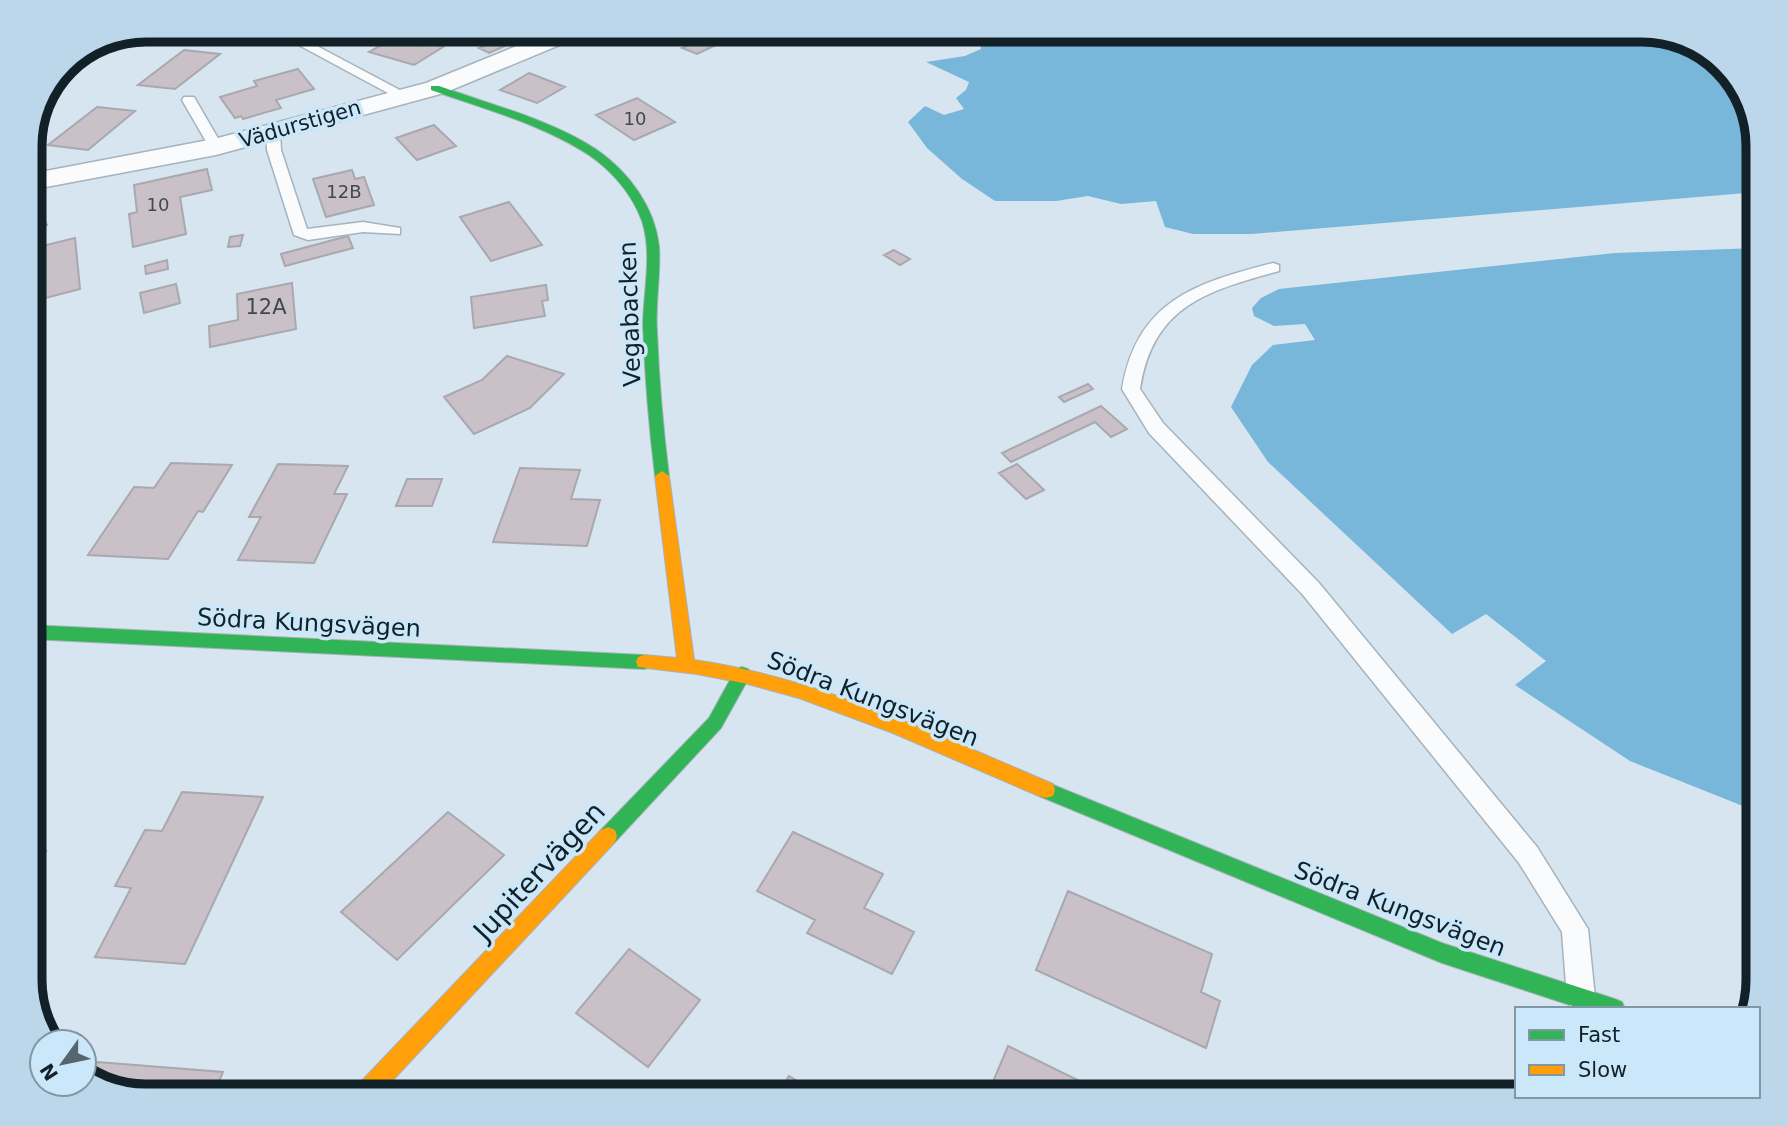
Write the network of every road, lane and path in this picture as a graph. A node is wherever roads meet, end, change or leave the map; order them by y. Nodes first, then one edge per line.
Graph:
1 (300, 42) edge
2 (548, 42) edge
3 (435, 88) junction
4 (404, 96) junction
5 (189, 100) dead end
6 (273, 131) junction
7 (216, 147) junction
8 (42, 180) edge
9 (394, 232) dead end
10 (1273, 268) dead end
11 (42, 633) edge
12 (686, 664) junction
13 (742, 674) junction
14 (1581, 998) junction
15 (1609, 1007) edge
16 (374, 1084) edge

1 - 4 lane
2 - 3 street, Vädurstigen
3 - 4 street, Vädurstigen
3 - 12 street, Vegabacken
4 - 6 street, Vädurstigen
5 - 7 lane
6 - 7 street, Vädurstigen
6 - 9 lane
7 - 8 street, Vädurstigen
10 - 14 lane
11 - 12 street, Södra Kungsvägen
12 - 13 street, Södra Kungsvägen
13 - 14 street, Södra Kungsvägen
13 - 16 street, Jupitervägen
14 - 15 street, Södra Kungsvägen

